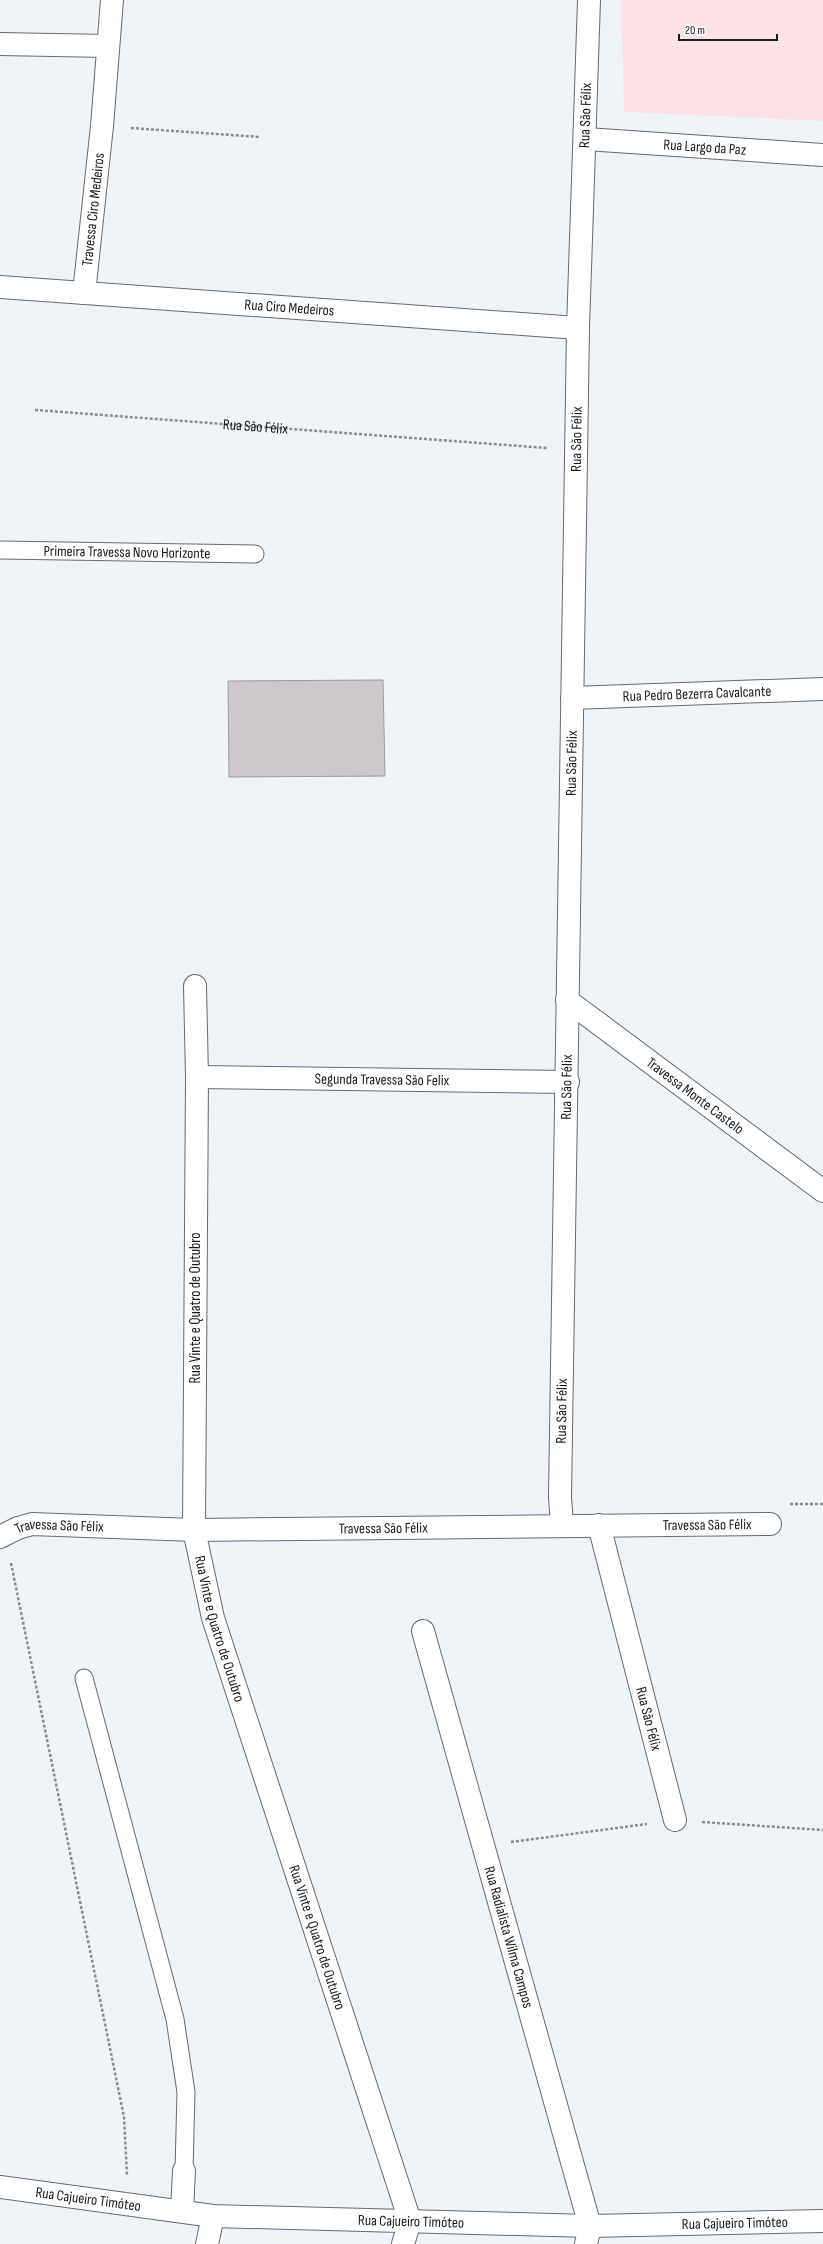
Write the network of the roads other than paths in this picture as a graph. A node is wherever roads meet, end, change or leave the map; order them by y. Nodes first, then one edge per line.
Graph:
1 (112, 0) edge
2 (589, 0) edge
3 (0, 44) edge
4 (107, 46) junction
5 (586, 139) junction
6 (823, 155) edge
7 (0, 287) edge
8 (84, 293) junction
9 (578, 328) junction
10 (0, 550) edge
11 (255, 554) dead end
12 (823, 689) edge
13 (572, 698) junction
14 (195, 986) dead end
15 (567, 1000) junction
16 (197, 1077) junction
17 (568, 1082) junction
18 (823, 1191) edge
19 (770, 1524) dead end
20 (598, 1525) junction
21 (562, 1526) junction
22 (194, 1530) junction
23 (3, 1536) edge
24 (423, 1631) dead end
25 (84, 1678) dead end
26 (675, 1820) dead end
27 (184, 2171) joint
28 (0, 2187) edge
29 (182, 2211) junction
30 (213, 2216) junction
31 (410, 2221) junction
32 (823, 2221) edge
33 (588, 2235) edge
34 (207, 2244) edge
35 (403, 2244) edge

1 - 4 street, Travessa Ciro Medeiros
2 - 5 street, Rua São Félix
3 - 4 street
4 - 8 street, Travessa Ciro Medeiros
5 - 6 street, Rua Largo da Paz
5 - 9 street, Rua São Félix
7 - 8 street, Rua Ciro Medeiros
8 - 9 street, Rua Ciro Medeiros
9 - 13 street, Rua São Félix
10 - 11 lane, Primeira Travessa Novo Horizonte
12 - 13 street, Rua Pedro Bezerra Cavalcante
13 - 15 street, Rua São Félix
14 - 16 street, Rua Vinte e Quatro de Outubro
15 - 17 street, Rua São Félix
15 - 18 street, Travessa Monte Castelo
16 - 17 street, Segunda Travessa São Felix
16 - 22 street, Rua Vinte e Quatro de Outubro
17 - 21 street, Rua São Félix
19 - 20 street, Travessa São Félix
20 - 21 street, Travessa São Félix
20 - 26 street, Rua São Félix
21 - 22 street, Travessa São Félix
22 - 23 street, Travessa São Félix
22 - 31 street, Rua Vinte e Quatro de Outubro
24 - 33 street, Rua Radialista Wilma Campos
25 - 27 lane
27 - 29 street
28 - 29 street, Rua Cajueiro Timóteo
29 - 30 street, Rua Cajueiro Timóteo
30 - 31 street, Rua Cajueiro Timóteo
30 - 34 street
31 - 33 street, Rua Cajueiro Timóteo
31 - 35 street
32 - 33 street, Rua Cajueiro Timóteo

